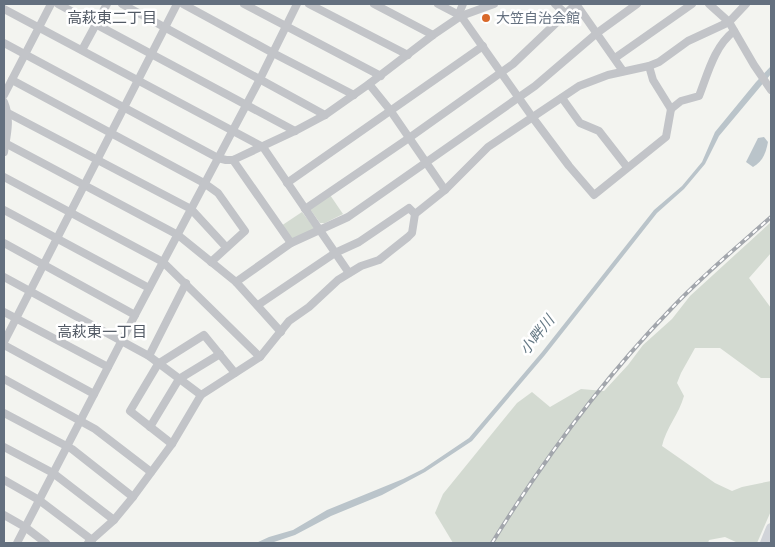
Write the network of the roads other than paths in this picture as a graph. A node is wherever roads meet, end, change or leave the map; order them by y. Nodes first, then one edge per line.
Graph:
1 (51, 4) edge
2 (58, 4) edge
3 (106, 4) edge
4 (122, 4) edge
5 (177, 4) edge
6 (183, 4) edge
7 (244, 4) edge
8 (297, 4) edge
9 (309, 4) edge
10 (374, 4) edge
11 (438, 4) edge
12 (463, 4) edge
13 (494, 4) edge
14 (555, 4) edge
15 (576, 4) edge
16 (637, 4) edge
17 (692, 4) edge
18 (709, 4) edge
19 (746, 4) edge
20 (4, 8) edge
21 (564, 13) junction
22 (461, 16) junction
23 (729, 22) junction
24 (96, 24) junction
25 (286, 26) junction
26 (39, 27) junction
27 (166, 27) junction
28 (734, 31) junction
29 (597, 33) junction
30 (433, 36) junction
31 (4, 43) edge
32 (482, 46) junction
33 (82, 50) junction
34 (25, 53) junction
35 (273, 53) junction
36 (152, 54) junction
37 (408, 55) junction
38 (614, 58) junction
39 (649, 66) junction
40 (623, 71) junction
41 (501, 72) junction
42 (381, 76) junction
43 (260, 78) junction
44 (12, 80) junction
45 (138, 80) junction
46 (369, 84) junction
47 (769, 88) edge
48 (354, 94) junction
49 (4, 95) edge
50 (519, 98) junction
51 (562, 98) junction
52 (4, 102) edge
53 (246, 105) junction
54 (124, 107) junction
55 (671, 109) junction
56 (390, 110) junction
57 (8, 113) junction
58 (325, 115) junction
59 (533, 118) junction
60 (295, 131) junction
61 (232, 132) junction
62 (111, 133) junction
63 (409, 138) junction
64 (5, 143) junction
65 (263, 147) junction
66 (4, 152) edge
67 (218, 158) junction
68 (98, 160) junction
69 (233, 160) junction
70 (426, 163) junction
71 (627, 168) junction
72 (4, 177) edge
73 (287, 182) junction
74 (204, 183) junction
75 (84, 186) junction
76 (445, 190) junction
77 (305, 208) junction
78 (191, 209) junction
79 (4, 210) edge
80 (70, 213) junction
81 (415, 214) junction
82 (320, 230) junction
83 (178, 235) junction
84 (57, 240) junction
85 (4, 243) edge
86 (291, 243) junction
87 (226, 247) junction
88 (335, 253) junction
89 (163, 262) junction
90 (211, 262) junction
91 (43, 265) junction
92 (349, 273) junction
93 (4, 277) edge
94 (236, 282) junction
95 (186, 283) junction
96 (149, 288) junction
97 (30, 292) junction
98 (258, 304) junction
99 (4, 312) edge
100 (135, 315) junction
101 (16, 318) junction
102 (281, 332) junction
103 (122, 340) junction
104 (4, 343) edge
105 (220, 354) junction
106 (149, 356) junction
107 (260, 358) junction
108 (158, 364) junction
109 (108, 366) junction
110 (235, 373) junction
111 (4, 379) edge
112 (179, 379) junction
113 (94, 394) junction
114 (201, 395) junction
115 (4, 413) edge
116 (81, 421) junction
117 (150, 427) junction
118 (172, 444) junction
119 (67, 446) junction
120 (4, 447) edge
121 (151, 472) junction
122 (53, 473) junction
123 (4, 480) edge
124 (133, 497) junction
125 (40, 500) junction
126 (4, 515) edge
127 (114, 520) junction
128 (25, 527) junction
129 (771, 528) edge
130 (90, 542) edge
131 (17, 543) edge
132 (46, 543) edge
133 (765, 543) edge

1 - 26 street
2 - 24 street
3 - 24 street
4 - 27 street
5 - 27 street
6 - 35 street
7 - 25 street
8 - 25 street
9 - 37 street
10 - 30 street
11 - 22 street
12 - 22 street
13 - 22 street
14 - 21 street
15 - 21 street
15 - 29 street
16 - 29 street
17 - 38 street
18 - 23 street
19 - 23 street
20 - 26 street
21 - 41 street
22 - 30 street
22 - 32 street
23 - 28 street
23 - 39 street
24 - 33 street
24 - 36 street
25 - 35 street
25 - 42 street
26 - 33 street
26 - 34 street
27 - 36 street
27 - 43 street
28 - 47 street
28 - 55 street
29 - 38 street
29 - 50 street
30 - 37 street
31 - 34 street
32 - 41 street
32 - 56 street
33 - 45 street
34 - 44 street
34 - 54 street
35 - 43 street
35 - 48 street
36 - 45 street
36 - 53 street
37 - 42 street
38 - 40 street
39 - 40 street
39 - 55 street
40 - 51 street
41 - 50 street
41 - 63 street
42 - 46 street
43 - 53 street
43 - 58 street
44 - 49 street
44 - 62 street
45 - 54 street
45 - 61 street
46 - 48 street
46 - 56 street
48 - 58 street
50 - 59 street
50 - 70 street
51 - 59 street
51 - 71 street
52 - 57 street
53 - 60 street
53 - 61 street
54 - 62 street
54 - 67 street
55 - 71 street
56 - 63 street
56 - 73 street
57 - 64 street
57 - 68 street
58 - 60 street
59 - 71 street
59 - 76 street
60 - 65 street
61 - 65 street
61 - 67 street
62 - 68 street
62 - 74 street
63 - 70 street
63 - 77 street
64 - 66 street
64 - 75 street
65 - 69 street
65 - 73 street
67 - 69 street
67 - 74 street
68 - 75 street
68 - 78 street
69 - 86 street
70 - 76 street
70 - 82 street
72 - 80 street
73 - 77 street
74 - 78 street
74 - 87 street
75 - 80 street
75 - 83 street
76 - 81 street
77 - 82 street
78 - 83 street
78 - 87 street
79 - 84 street
80 - 84 street
80 - 89 street
81 - 88 street
81 - 92 street
82 - 86 street
82 - 88 street
83 - 89 street
83 - 90 street
84 - 91 street
84 - 96 street
85 - 91 street
86 - 94 street
87 - 90 street
88 - 92 street
88 - 98 street
89 - 95 street
89 - 96 street
90 - 94 street
91 - 97 street
91 - 100 street
92 - 102 street
93 - 97 street
94 - 98 street
95 - 106 street
95 - 107 street
96 - 100 street
97 - 101 street
97 - 103 street
98 - 102 street
99 - 101 street
100 - 103 street
101 - 104 street
101 - 109 street
102 - 107 street
103 - 106 street
103 - 109 street
104 - 113 street
105 - 108 street
105 - 110 street
105 - 112 street
106 - 108 street
107 - 110 street
108 - 112 street
108 - 117 street
109 - 113 street
110 - 114 street
111 - 116 street
112 - 114 street
112 - 117 street
113 - 116 street
114 - 118 street
115 - 119 street
116 - 119 street
116 - 121 street
117 - 118 street
118 - 121 street
119 - 122 street
119 - 124 street
120 - 122 street
121 - 124 street
122 - 125 street
122 - 127 street
123 - 125 street
124 - 127 street
125 - 128 street
125 - 130 street
126 - 128 street
127 - 130 street
128 - 131 street
128 - 132 street
129 - 133 main road

